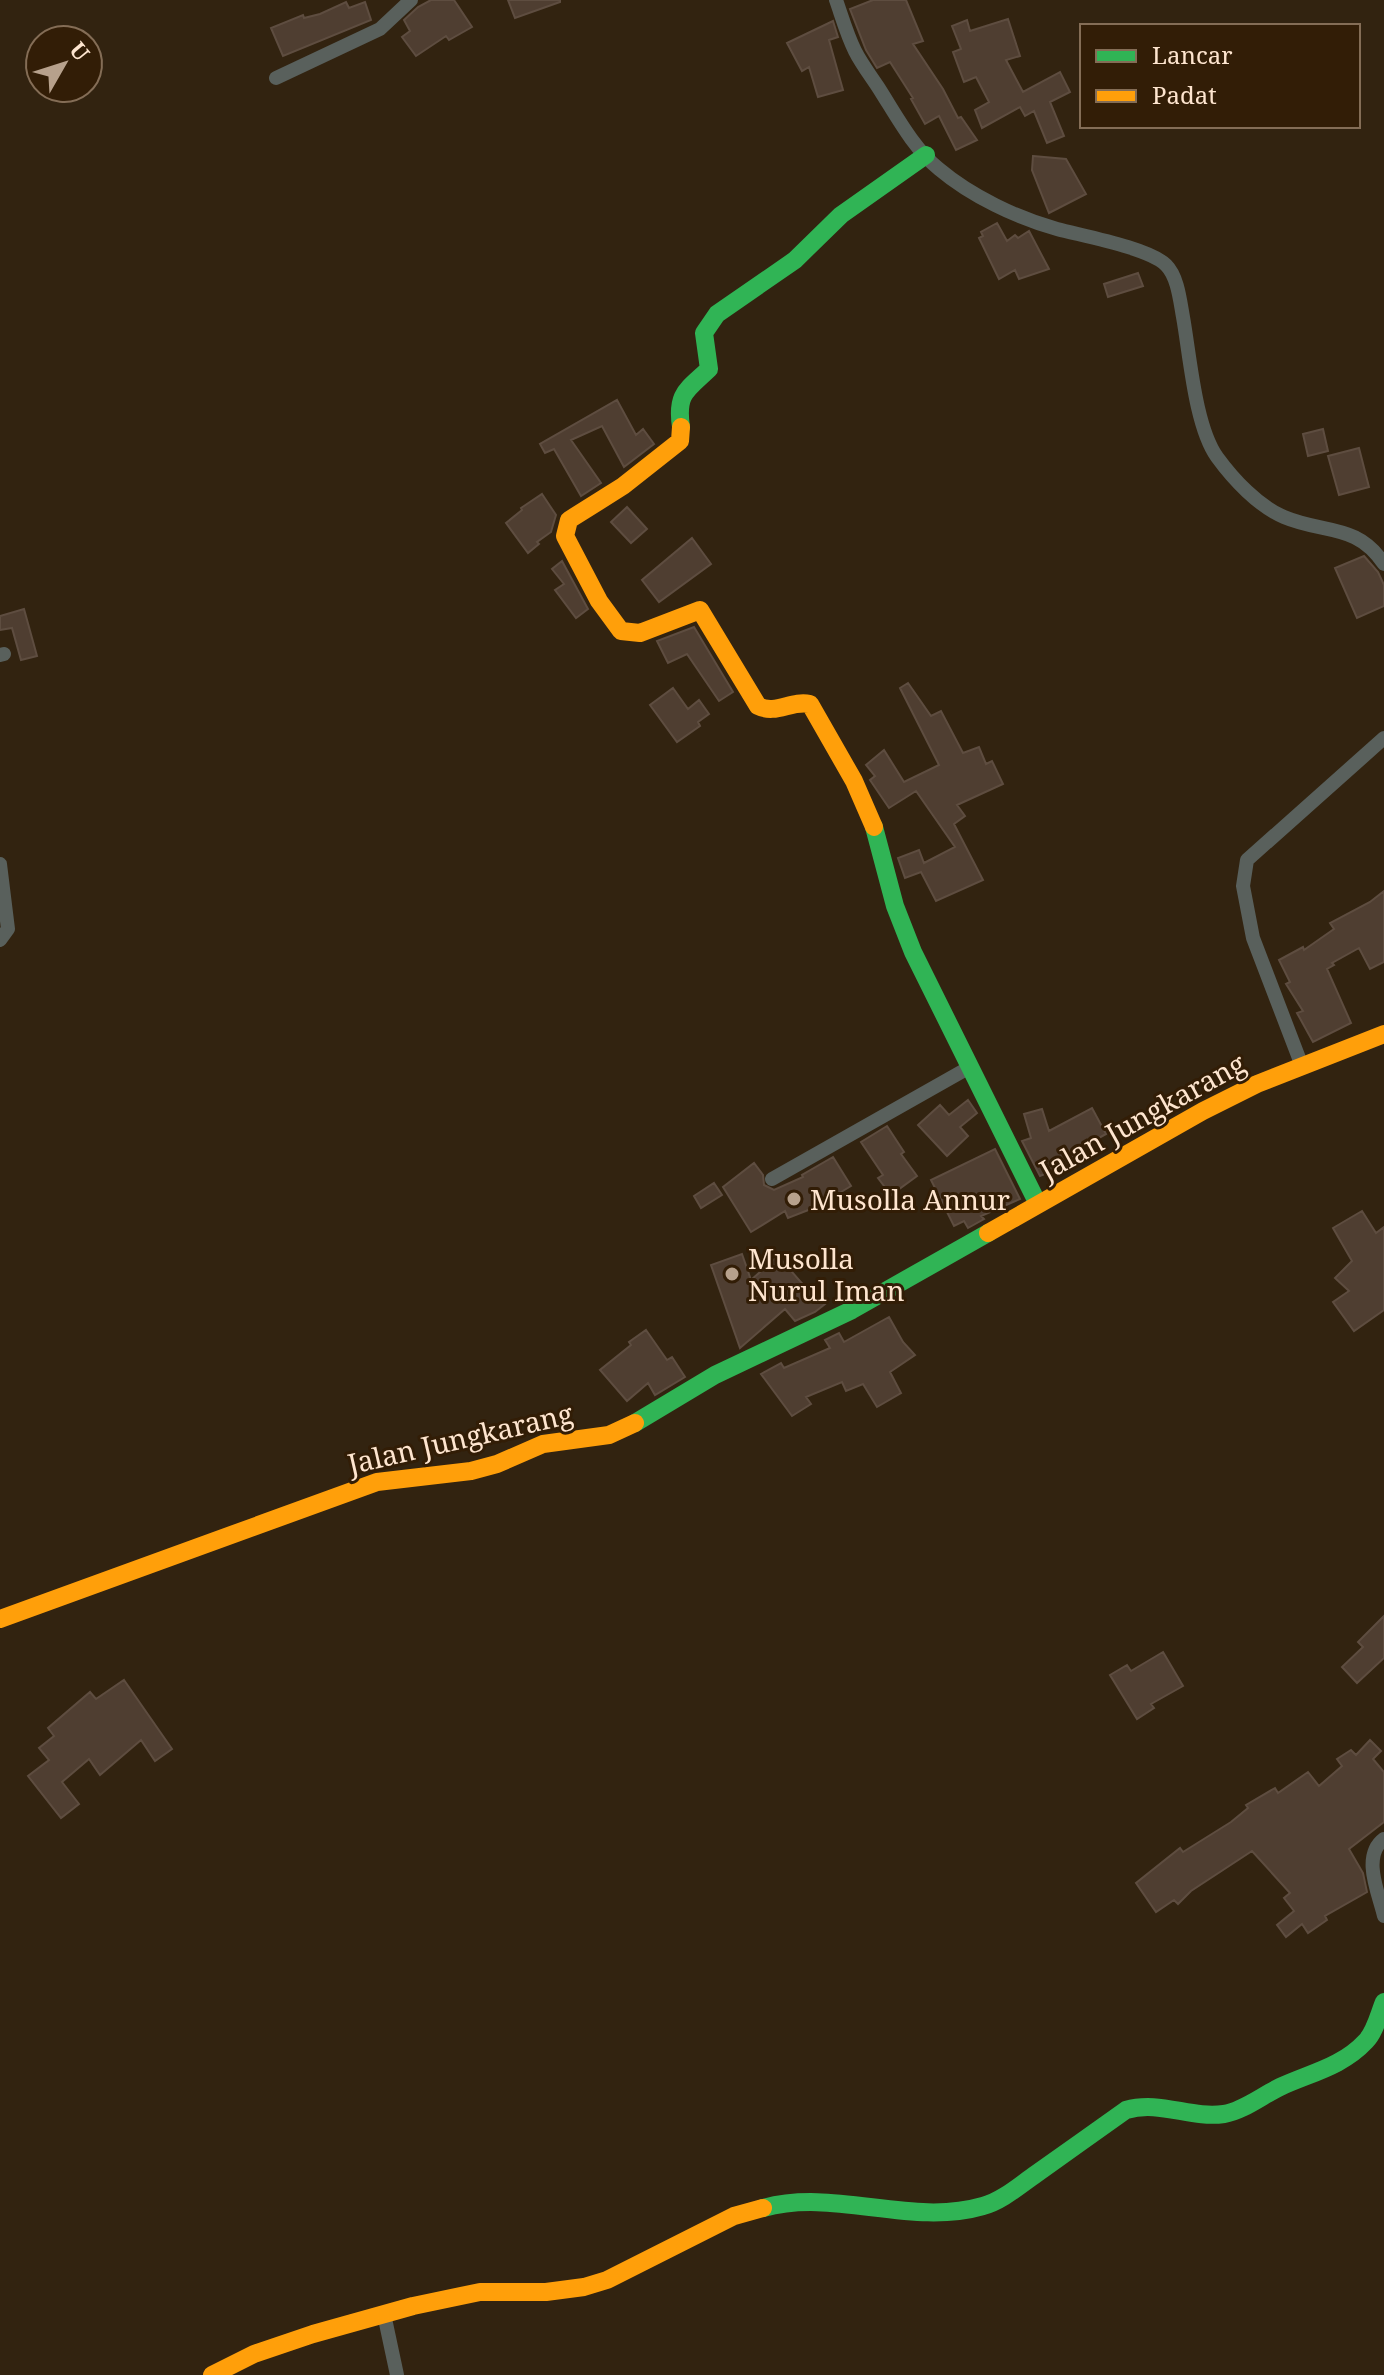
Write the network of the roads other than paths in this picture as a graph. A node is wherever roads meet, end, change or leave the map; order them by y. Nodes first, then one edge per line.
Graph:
1 (411, 0) edge
2 (836, 0) edge
3 (276, 78) dead end
4 (926, 155) junction
5 (1384, 564) edge
6 (1384, 738) edge
7 (0, 864) edge
8 (0, 940) edge
9 (1384, 1034) edge
10 (1302, 1066) junction
11 (970, 1067) junction
12 (772, 1179) dead end
13 (1038, 1204) junction
14 (0, 1619) edge
15 (1384, 1839) edge
16 (1384, 1916) edge
17 (1384, 2002) edge
18 (384, 2314) junction
19 (212, 2375) edge
20 (397, 2375) edge

1 - 3 street
2 - 4 street
4 - 5 street
4 - 11 street
6 - 10 street
7 - 8 street
9 - 10 street, Jalan Jungkarang
10 - 13 street, Jalan Jungkarang
11 - 12 street
11 - 13 street
13 - 14 street, Jalan Jungkarang
15 - 16 street
17 - 18 street
18 - 19 street
18 - 20 street

